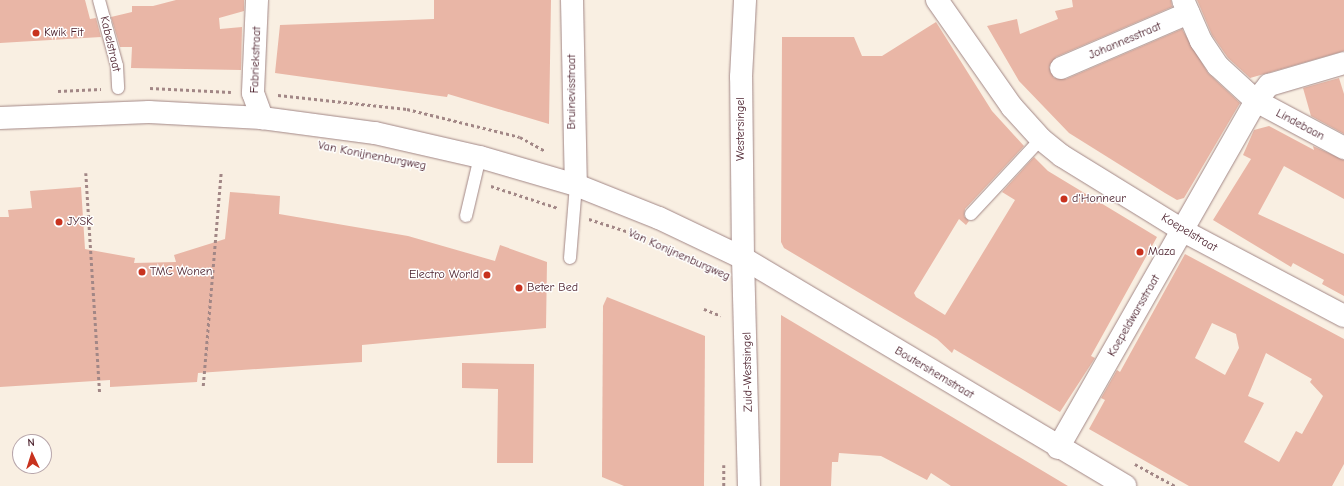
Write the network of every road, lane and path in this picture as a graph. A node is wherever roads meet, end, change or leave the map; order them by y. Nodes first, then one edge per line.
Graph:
1 (99, 0) edge
2 (258, 0) edge
3 (572, 0) edge
4 (745, 0) edge
5 (937, 0) edge
6 (1186, 6) edge
7 (1344, 63) edge
8 (1061, 68) dead end
9 (118, 88) dead end
10 (1256, 101) junction
11 (0, 118) edge
12 (262, 118) junction
13 (1041, 140) junction
14 (1344, 148) edge
15 (480, 157) junction
16 (86, 172) dead end
17 (221, 172) dead end
18 (476, 181) junction
19 (576, 185) junction
20 (571, 212) junction
21 (971, 214) dead end
22 (466, 216) dead end
23 (1183, 230) junction
24 (640, 236) dead end
25 (570, 258) dead end
26 (743, 258) junction
27 (704, 309) dead end
28 (1344, 316) edge
29 (721, 322) dead end
30 (204, 386) dead end
31 (100, 394) dead end
32 (1058, 448) junction
33 (724, 462) dead end
34 (724, 486) edge
35 (749, 486) edge
36 (1126, 486) edge

1 - 9 lane, Kabelstraat
2 - 12 street, Fabriekstraat
3 - 19 street, Bruinevisstraat
4 - 26 street, Westersingel
5 - 13 street, Koepelstraat
6 - 8 street, Johannesstraat
6 - 10 street, Lindebaan
7 - 10 street, Koepeldwarsstraat
10 - 14 street, Lindebaan
10 - 23 street, Koepeldwarsstraat
11 - 12 street, Van Konijnenburgweg
12 - 15 street, Van Konijnenburgweg
13 - 21 lane
13 - 23 street, Koepelstraat
15 - 18 lane
15 - 19 street, Van Konijnenburgweg
16 - 31 path
17 - 30 path
18 - 20 path, Van Konijnenburgweg
18 - 22 lane
19 - 20 lane
19 - 26 street, Van Konijnenburgweg
20 - 24 path, Van Konijnenburgweg
20 - 25 lane
23 - 28 street, Koepelstraat
23 - 32 street, Koepeldwarsstraat
26 - 32 street, Boutershemstraat
26 - 35 street, Zuid-Westsingel
27 - 29 path
32 - 36 street, Boutershemstraat
33 - 34 path

